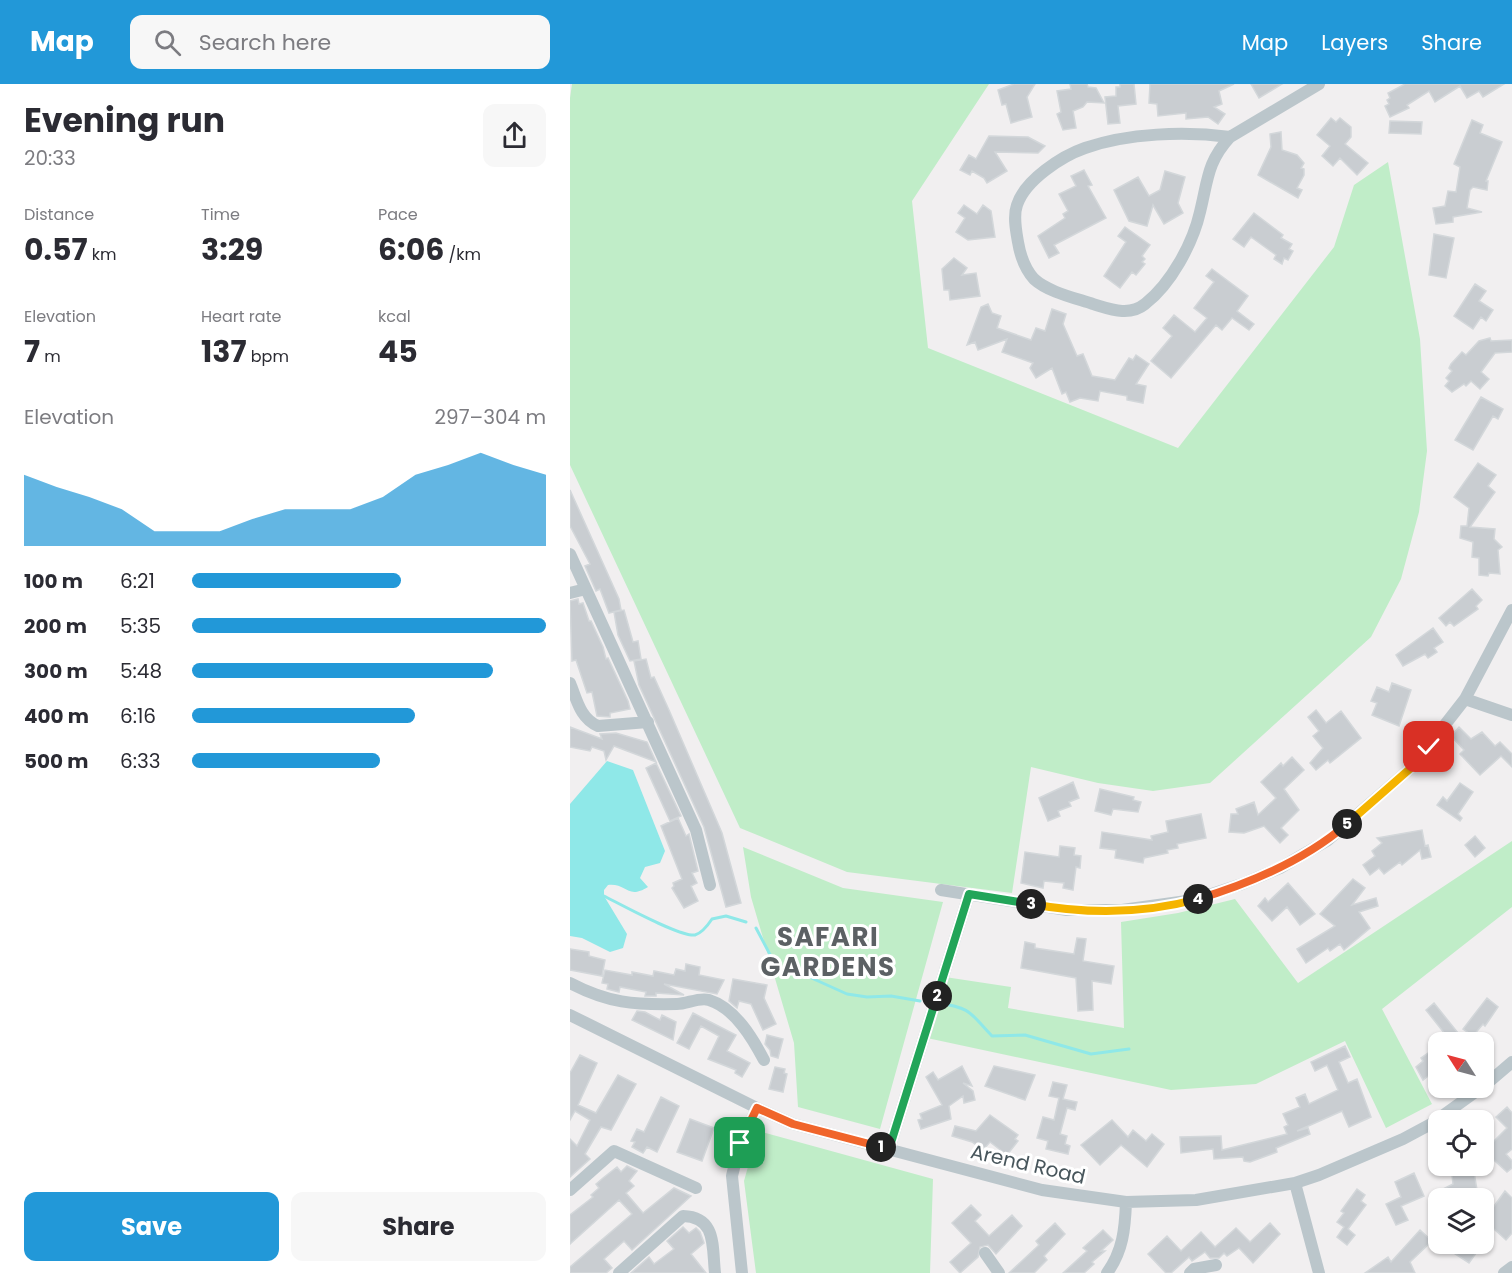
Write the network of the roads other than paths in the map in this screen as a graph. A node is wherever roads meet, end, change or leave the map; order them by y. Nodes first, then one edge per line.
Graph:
1 (1319, 84) edge
2 (1230, 137) junction
3 (570, 554) edge
4 (586, 589) junction
5 (570, 593) edge
6 (1512, 610) edge
7 (570, 683) edge
8 (1465, 699) junction
9 (1512, 715) edge
10 (648, 722) junction
11 (711, 885) dead end
12 (941, 890) dead end
13 (969, 894) junction
14 (570, 983) edge
15 (570, 1015) edge
16 (764, 1060) dead end
17 (1512, 1062) edge
18 (1494, 1077) edge
19 (1467, 1098) edge
20 (757, 1108) junction
21 (889, 1149) junction
22 (1295, 1183) junction
23 (696, 1188) dead end
24 (570, 1190) edge
25 (1126, 1203) junction
26 (986, 1253) dead end
27 (1216, 1265) dead end
28 (1512, 1267) edge
29 (619, 1273) edge
30 (715, 1273) edge
31 (742, 1273) edge
32 (999, 1273) edge
33 (1107, 1273) edge
34 (1190, 1273) edge
35 (1319, 1273) edge
36 (1504, 1273) edge

1 - 2 street
2 - 2 street
3 - 4 street
4 - 5 street
4 - 10 street
6 - 8 street
7 - 10 street
8 - 9 street
8 - 13 street
10 - 11 street
12 - 13 street
13 - 21 street
14 - 16 street
15 - 20 street, Arend Road
17 - 18 street, Arend Road
19 - 22 street, Arend Road
20 - 21 street, Arend Road
20 - 31 street
21 - 25 street, Arend Road
22 - 25 street, Arend Road
22 - 35 street
23 - 24 street
25 - 33 street
26 - 32 street
27 - 34 street
28 - 36 street
29 - 30 street

